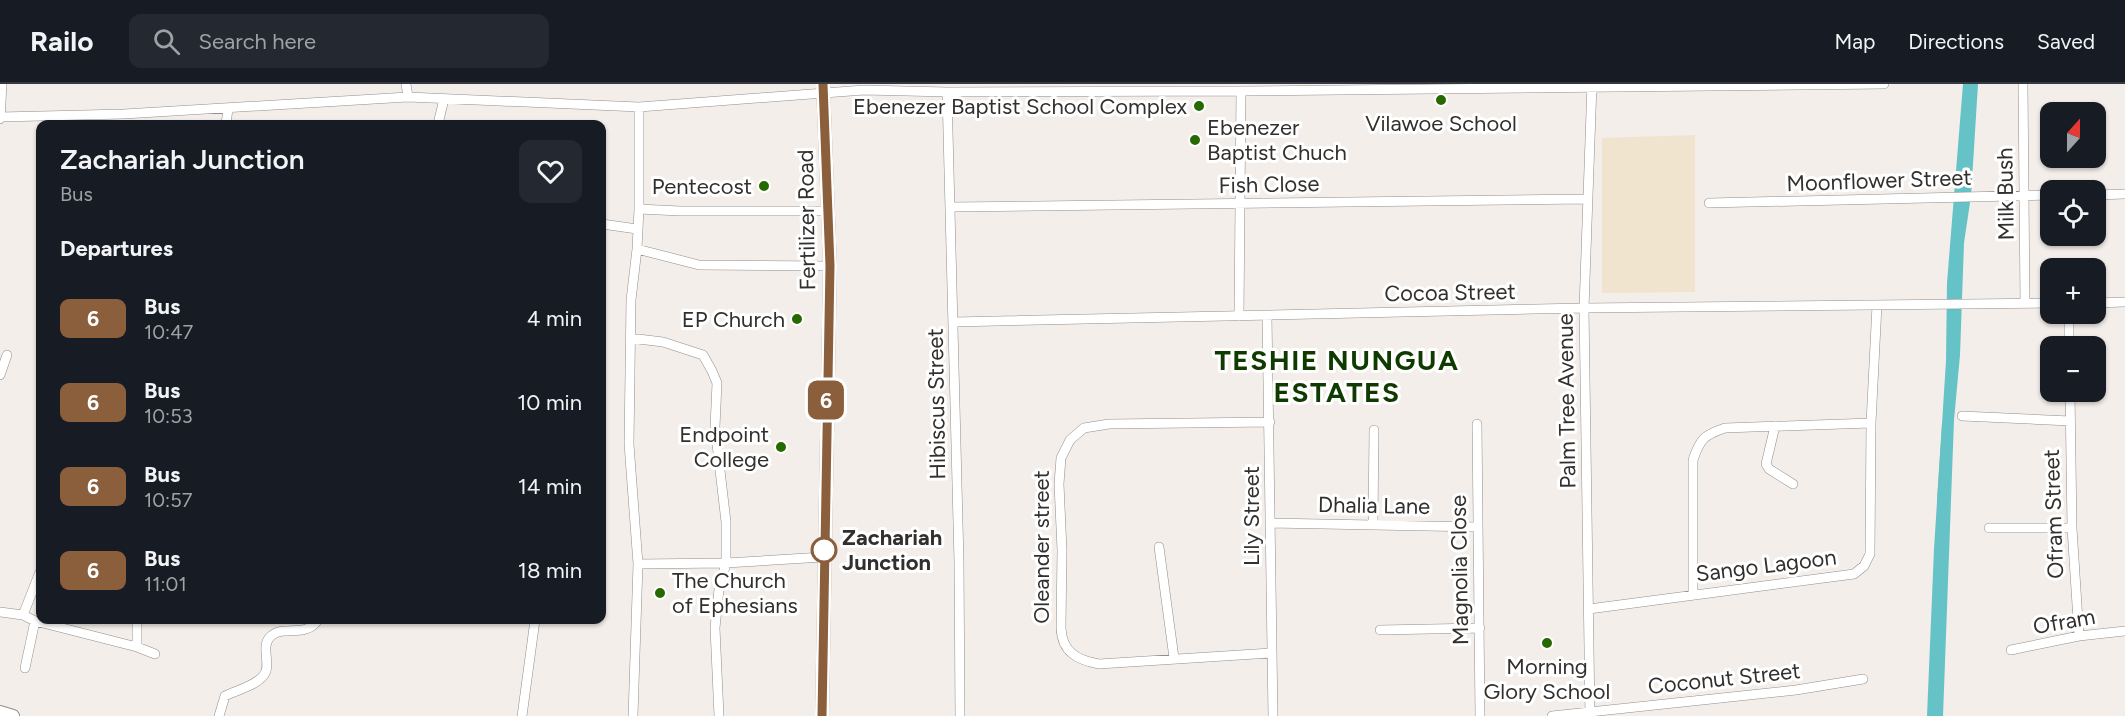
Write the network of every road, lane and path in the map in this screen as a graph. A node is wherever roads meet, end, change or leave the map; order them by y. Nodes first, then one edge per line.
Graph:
1 (2, 84) edge
2 (406, 84) edge
3 (1884, 84) edge
4 (2023, 84) edge
5 (1591, 85) edge
6 (1384, 87) edge
7 (1459, 87) edge
8 (823, 88) edge
9 (1040, 88) edge
10 (1196, 88) edge
11 (1241, 91) junction
12 (948, 92) junction
13 (408, 97) junction
14 (444, 99) junction
15 (639, 107) junction
16 (228, 109) junction
17 (0, 117) edge
18 (123, 119) edge
19 (227, 120) edge
20 (439, 120) edge
21 (2125, 194) edge
22 (2025, 195) junction
23 (2040, 195) edge
24 (2106, 195) edge
25 (1587, 199) junction
26 (1709, 203) dead end
27 (1241, 204) junction
28 (951, 207) junction
29 (639, 210) junction
30 (829, 211) junction
31 (606, 225) edge
32 (637, 229) junction
33 (637, 249) junction
34 (830, 266) junction
35 (2125, 302) edge
36 (2025, 303) junction
37 (2040, 303) edge
38 (2106, 303) edge
39 (1877, 305) junction
40 (1584, 308) junction
41 (1239, 316) junction
42 (1267, 316) junction
43 (954, 322) junction
44 (630, 338) junction
45 (8, 355) dead end
46 (0, 375) edge
47 (2070, 402) edge
48 (1962, 416) dead end
49 (2070, 421) junction
50 (1270, 422) junction
51 (1871, 423) junction
52 (1476, 424) dead end
53 (1775, 426) junction
54 (1374, 430) dead end
55 (1793, 484) dead end
56 (1270, 523) junction
57 (1373, 524) junction
58 (1478, 527) junction
59 (1989, 528) dead end
60 (2072, 528) junction
61 (1159, 547) dead end
62 (824, 557) junction
63 (726, 563) junction
64 (638, 564) junction
65 (36, 582) edge
66 (1693, 594) junction
67 (1589, 609) junction
68 (0, 612) edge
69 (23, 615) junction
70 (35, 621) joint
71 (47, 624) edge
72 (137, 624) edge
73 (313, 624) edge
74 (534, 624) edge
75 (1480, 628) junction
76 (1380, 630) dead end
77 (2125, 631) edge
78 (2079, 636) junction
79 (137, 647) junction
80 (2010, 650) dead end
81 (1271, 653) junction
82 (155, 654) dead end
83 (1174, 658) junction
84 (25, 668) dead end
85 (1863, 679) dead end
86 (0, 712) edge
87 (1590, 714) edge
88 (13, 716) edge
89 (219, 716) edge
90 (522, 716) edge
91 (633, 716) edge
92 (719, 716) edge
93 (822, 716) edge
94 (960, 716) edge
95 (1273, 716) edge
96 (1480, 716) edge
97 (1552, 716) edge

1 - 17 street
2 - 13 street
3 - 5 street
4 - 22 street, Milk Bush
5 - 7 street
5 - 25 street, Palm Tree Avenue
6 - 7 street
6 - 11 street
8 - 12 street
8 - 15 street
8 - 30 street, Fertilizer Road
9 - 10 street
9 - 12 street
10 - 11 street
11 - 27 street
12 - 28 street, Hibiscus Street
13 - 14 street
13 - 16 street
14 - 15 street
14 - 20 street
15 - 29 street
16 - 18 street
16 - 19 street
17 - 18 street
21 - 24 street
22 - 23 street, Moonflower Street
22 - 26 street, Moonflower Street
22 - 36 street, Milk Bush
25 - 27 street, Fish Close
25 - 40 street, Palm Tree Avenue
27 - 28 street, Fish Close
27 - 41 street
28 - 43 street, Hibiscus Street
29 - 30 street
29 - 32 street
30 - 34 street, Fertilizer Road
31 - 32 street
32 - 33 street
33 - 34 street
33 - 44 street
34 - 62 street, Fertilizer Road
35 - 38 street
36 - 37 street
36 - 39 street, Cocoa Street
39 - 40 street, Cocoa Street
39 - 51 street, Sango Lagoon
40 - 42 street, Cocoa Street
40 - 67 street, Palm Tree Avenue
41 - 42 street, Cocoa Street
41 - 43 street, Cocoa Street
42 - 50 street, Lily Street
43 - 94 street, Hibiscus Street
44 - 63 street
44 - 64 street
45 - 46 street
47 - 49 street, Ofram Street
48 - 49 street
49 - 60 street, Ofram Street
50 - 56 street, Lily Street
50 - 83 street, Oleander street
51 - 53 street
51 - 66 street, Sango Lagoon
52 - 58 street, Magnolia Close
53 - 55 street
53 - 66 street
54 - 57 street
56 - 57 street, Dhalia Lane
56 - 81 street, Lily Street
57 - 58 street, Dhalia Lane
58 - 75 street, Magnolia Close
59 - 60 street
60 - 78 street, Ofram Street
61 - 83 street
62 - 63 street
62 - 93 street, Fertilizer Road
63 - 64 street
63 - 92 street
64 - 91 street
65 - 69 street
66 - 67 street, Sango Lagoon
67 - 87 street, Palm Tree Avenue
68 - 69 street
69 - 70 street
70 - 84 street
71 - 79 street
72 - 79 street
73 - 89 street
74 - 90 street
75 - 76 street
75 - 96 street, Magnolia Close
77 - 78 street, Ofram
78 - 80 street, Ofram
79 - 82 street
81 - 83 street, Oleander street
81 - 95 street, Lily Street
85 - 87 street, Coconut Street
86 - 88 street
87 - 97 street, Coconut Street

